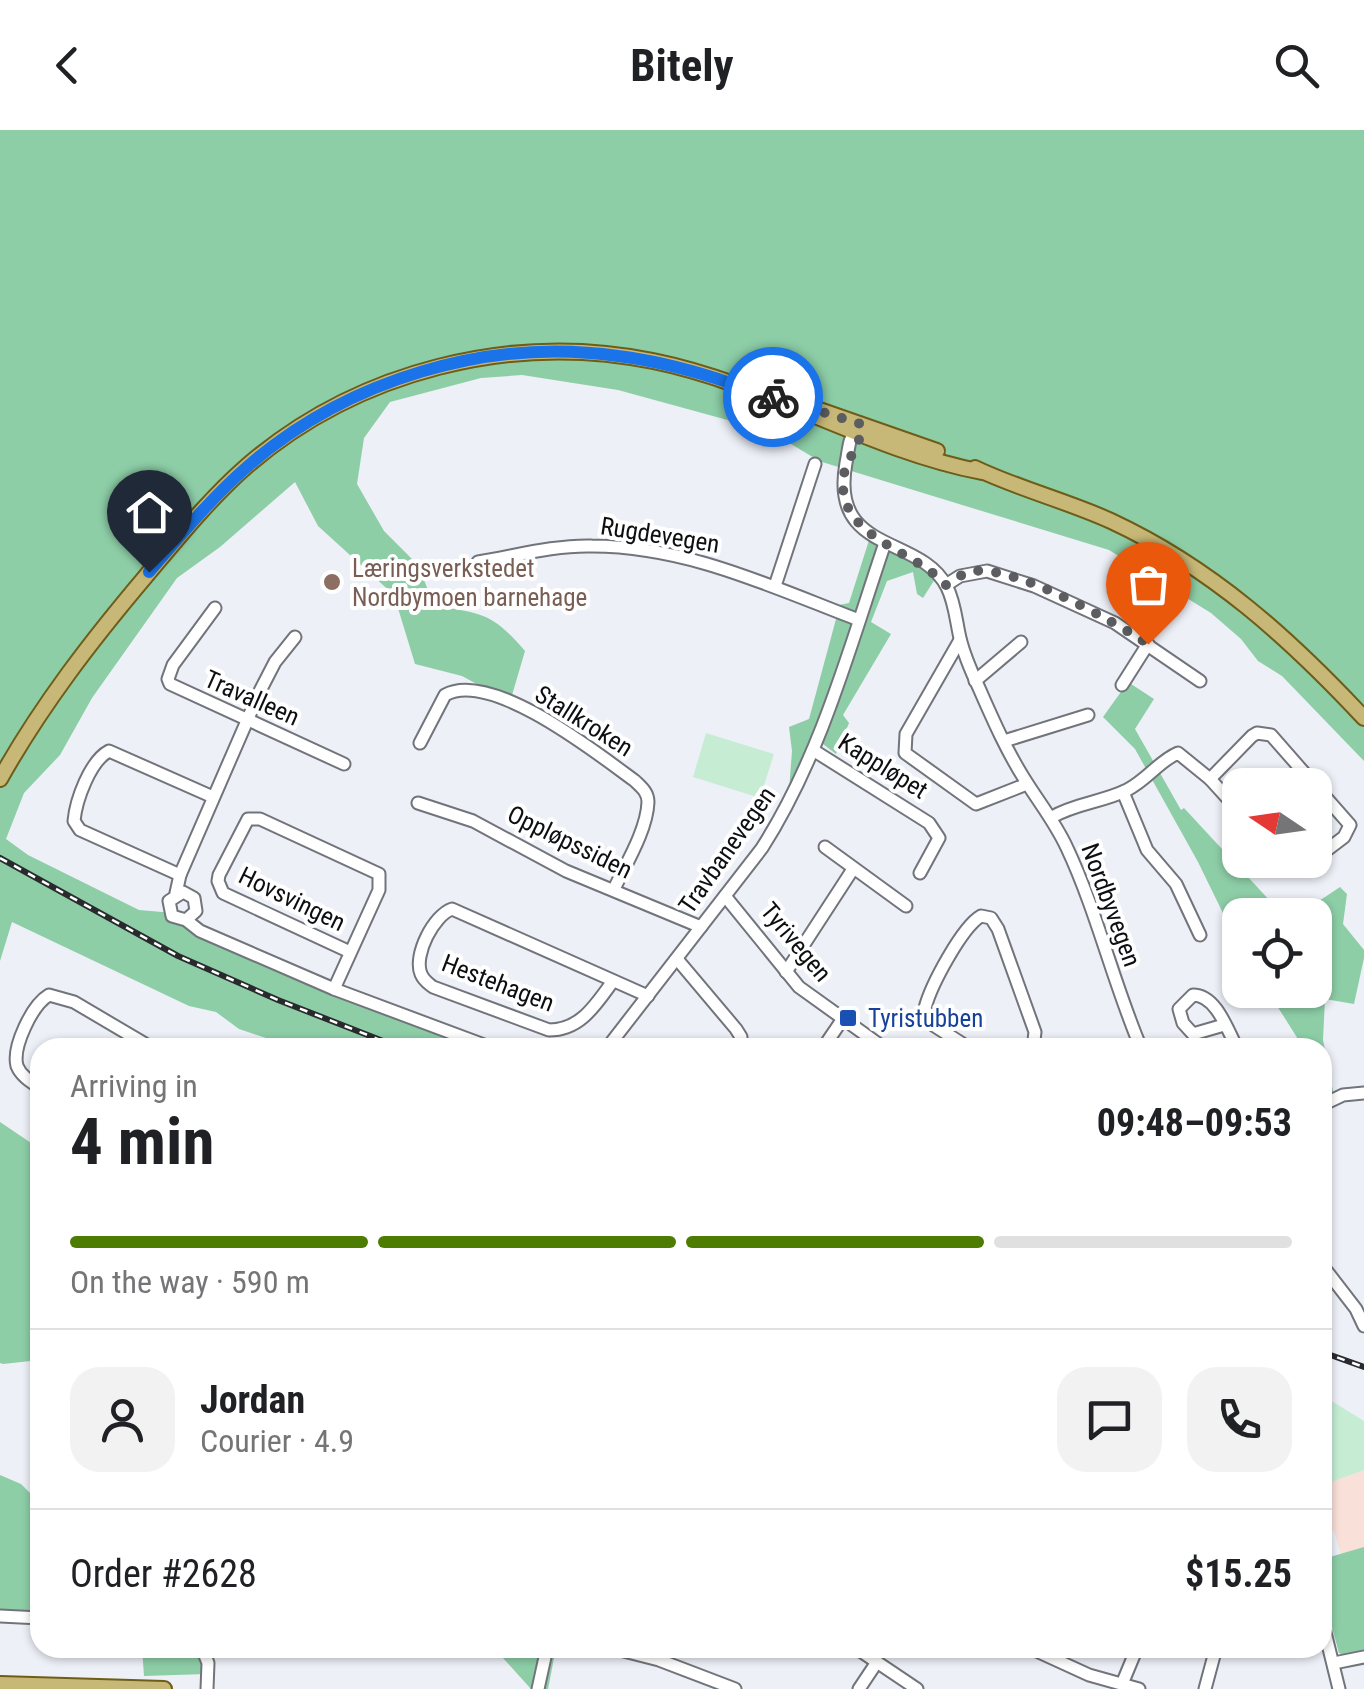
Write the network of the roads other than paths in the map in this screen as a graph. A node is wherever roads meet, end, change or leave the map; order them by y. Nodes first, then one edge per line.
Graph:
1 (859, 430) junction
2 (816, 464) dead end
3 (885, 543) junction
4 (478, 562) dead end
5 (946, 585) junction
6 (774, 586) junction
7 (215, 608) dead end
8 (859, 620) junction
9 (295, 637) dead end
10 (960, 640) junction
11 (1021, 642) dead end
12 (1148, 644) junction
13 (976, 680) junction
14 (1200, 681) dead end
15 (1122, 685) dead end
16 (1088, 715) dead end
17 (1364, 718) edge
18 (247, 722) junction
19 (1004, 741) junction
20 (420, 742) dead end
21 (813, 750) junction
22 (344, 764) dead end
23 (1300, 768) edge
24 (1210, 778) junction
25 (0, 779) edge
26 (1028, 784) junction
27 (1123, 792) junction
28 (1222, 792) edge
29 (213, 797) junction
30 (418, 803) dead end
31 (1332, 804) edge
32 (1052, 816) junction
33 (826, 846) dead end
34 (1332, 846) edge
35 (853, 869) junction
36 (920, 873) dead end
37 (180, 875) junction
38 (614, 889) junction
39 (176, 893) junction
40 (725, 896) junction
41 (906, 906) dead end
42 (186, 920) junction
43 (701, 928) junction
44 (1200, 935) dead end
45 (350, 952) junction
46 (678, 959) junction
47 (786, 972) junction
48 (613, 981) junction
49 (334, 988) junction
50 (648, 996) junction
51 (842, 1020) junction
52 (1224, 1025) dead end
53 (135, 1038) edge
54 (466, 1038) edge
55 (615, 1038) edge
56 (741, 1038) edge
57 (830, 1038) edge
58 (869, 1038) edge
59 (953, 1038) edge
60 (1034, 1038) edge
61 (1137, 1038) edge
62 (1231, 1038) edge
63 (30, 1080) edge
64 (1364, 1094) edge
65 (1332, 1101) edge
66 (1332, 1278) edge
67 (1364, 1326) edge
68 (0, 1616) edge
69 (30, 1618) edge
70 (1332, 1657) edge
71 (1364, 1657) edge
72 (206, 1658) edge
73 (545, 1658) edge
74 (652, 1658) edge
75 (871, 1658) edge
76 (1051, 1658) edge
77 (1132, 1658) edge
78 (1213, 1658) edge
79 (877, 1662) junction
80 (1334, 1662) junction
81 (0, 1684) edge
82 (1122, 1684) junction
83 (164, 1689) edge
84 (207, 1689) edge
85 (538, 1689) edge
86 (736, 1689) edge
87 (859, 1689) edge
88 (918, 1689) edge
89 (1139, 1689) edge
90 (1205, 1689) edge
91 (1339, 1689) edge

1 - 3 street
1 - 17 main road
1 - 25 main road
2 - 6 street
3 - 5 street
3 - 8 street, Travbanevegen
4 - 6 street, Rugdevegen
5 - 10 street, Nordbyvegen
5 - 12 street
6 - 8 street, Rugdevegen
7 - 18 street, Travalleen
8 - 21 street, Travbanevegen
9 - 18 street
10 - 13 street, Nordbyvegen
10 - 26 street
11 - 13 street
12 - 14 street
12 - 15 street
13 - 19 street, Nordbyvegen
16 - 19 street
18 - 22 street, Travalleen
18 - 29 street
19 - 26 street, Nordbyvegen
20 - 38 street, Stallkroken
21 - 36 street, Kappløpet
21 - 40 street, Travbanevegen
23 - 24 street
24 - 27 street
24 - 28 street
26 - 32 street, Nordbyvegen
27 - 32 street
27 - 44 street
29 - 37 street
29 - 37 street
30 - 38 street, Oppløpssiden
31 - 34 street
32 - 61 street, Nordbyvegen
33 - 35 street
35 - 41 street
35 - 47 street
37 - 39 street
38 - 43 street, Oppløpssiden
39 - 42 street
39 - 42 street
40 - 43 street, Travbanevegen
40 - 47 street, Tyrivegen
42 - 49 street
43 - 46 street, Travbanevegen
45 - 45 street, Hovsvingen
45 - 49 street, Hovsvingen
46 - 50 street, Travbanevegen
46 - 56 street
47 - 51 street, Tyrivegen
48 - 48 street, Hestehagen
48 - 50 street, Hestehagen
49 - 54 street
50 - 55 street, Travbanevegen
51 - 57 street
51 - 58 street, Tyrivegen
52 - 62 street
53 - 63 street
59 - 60 street
64 - 65 street
66 - 67 street
68 - 69 street
70 - 80 street
71 - 80 street
72 - 84 street
73 - 85 street
74 - 86 street
75 - 79 street
76 - 82 street
77 - 82 street
78 - 90 street
79 - 87 street
79 - 88 street
80 - 91 street
81 - 83 main road
82 - 89 street

